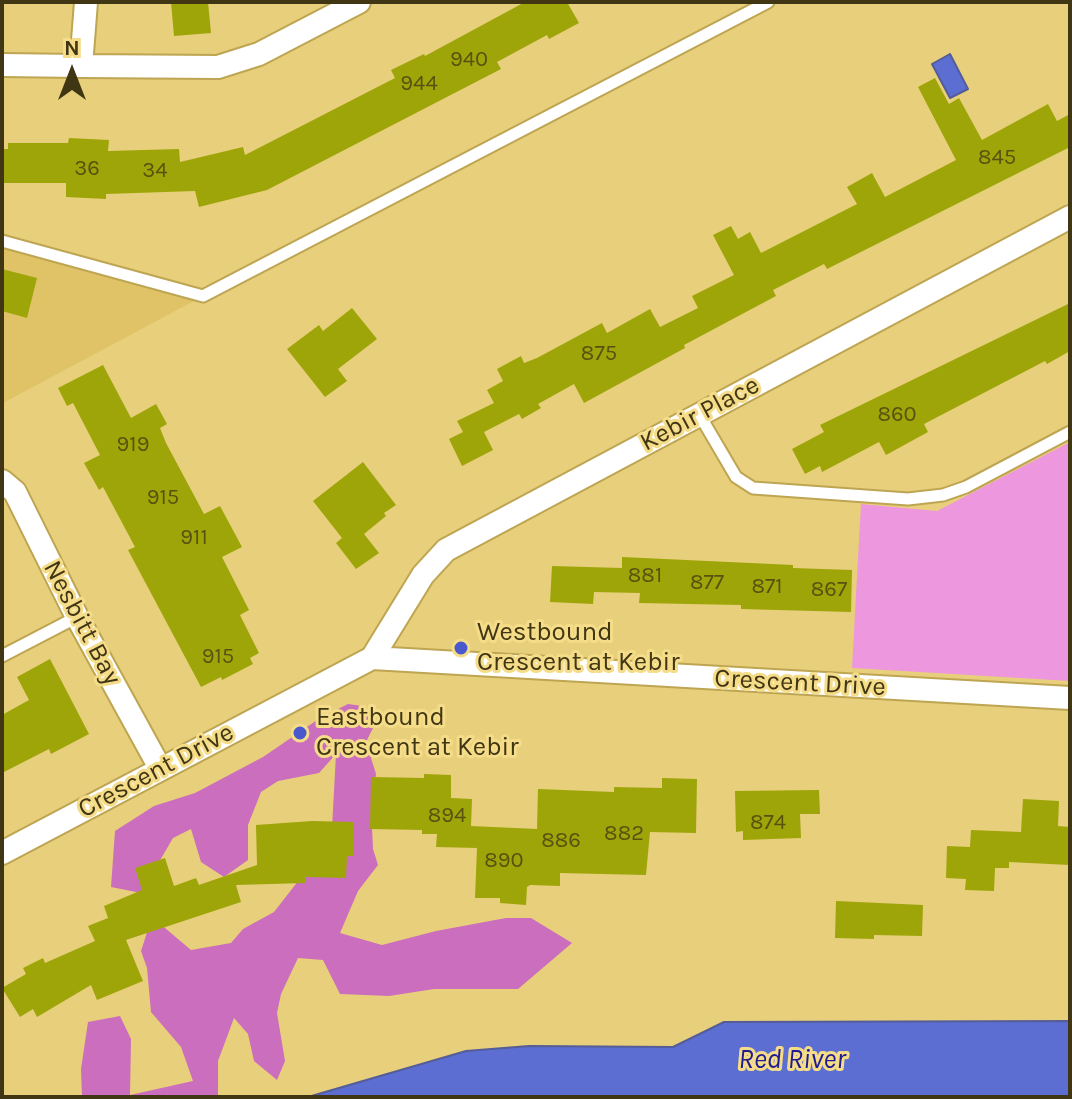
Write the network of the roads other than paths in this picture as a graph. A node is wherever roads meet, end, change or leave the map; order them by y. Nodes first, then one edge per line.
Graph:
1 (86, 2) edge
2 (768, 2) edge
3 (356, 3) edge
4 (2, 65) edge
5 (81, 66) junction
6 (1070, 217) edge
7 (2, 241) edge
8 (699, 414) junction
9 (1070, 432) edge
10 (2, 481) edge
11 (77, 617) junction
12 (2, 656) edge
13 (372, 658) junction
14 (1070, 698) edge
15 (160, 768) junction
16 (2, 853) edge

1 - 5 street
2 - 7 lane
3 - 5 street
4 - 5 street
6 - 8 street, Kebir Place
8 - 9 lane
8 - 13 street, Kebir Place
10 - 11 street, Nesbitt Bay
11 - 12 lane
11 - 15 street, Nesbitt Bay
13 - 14 street, Crescent Drive
13 - 15 street, Crescent Drive
15 - 16 street, Crescent Drive

